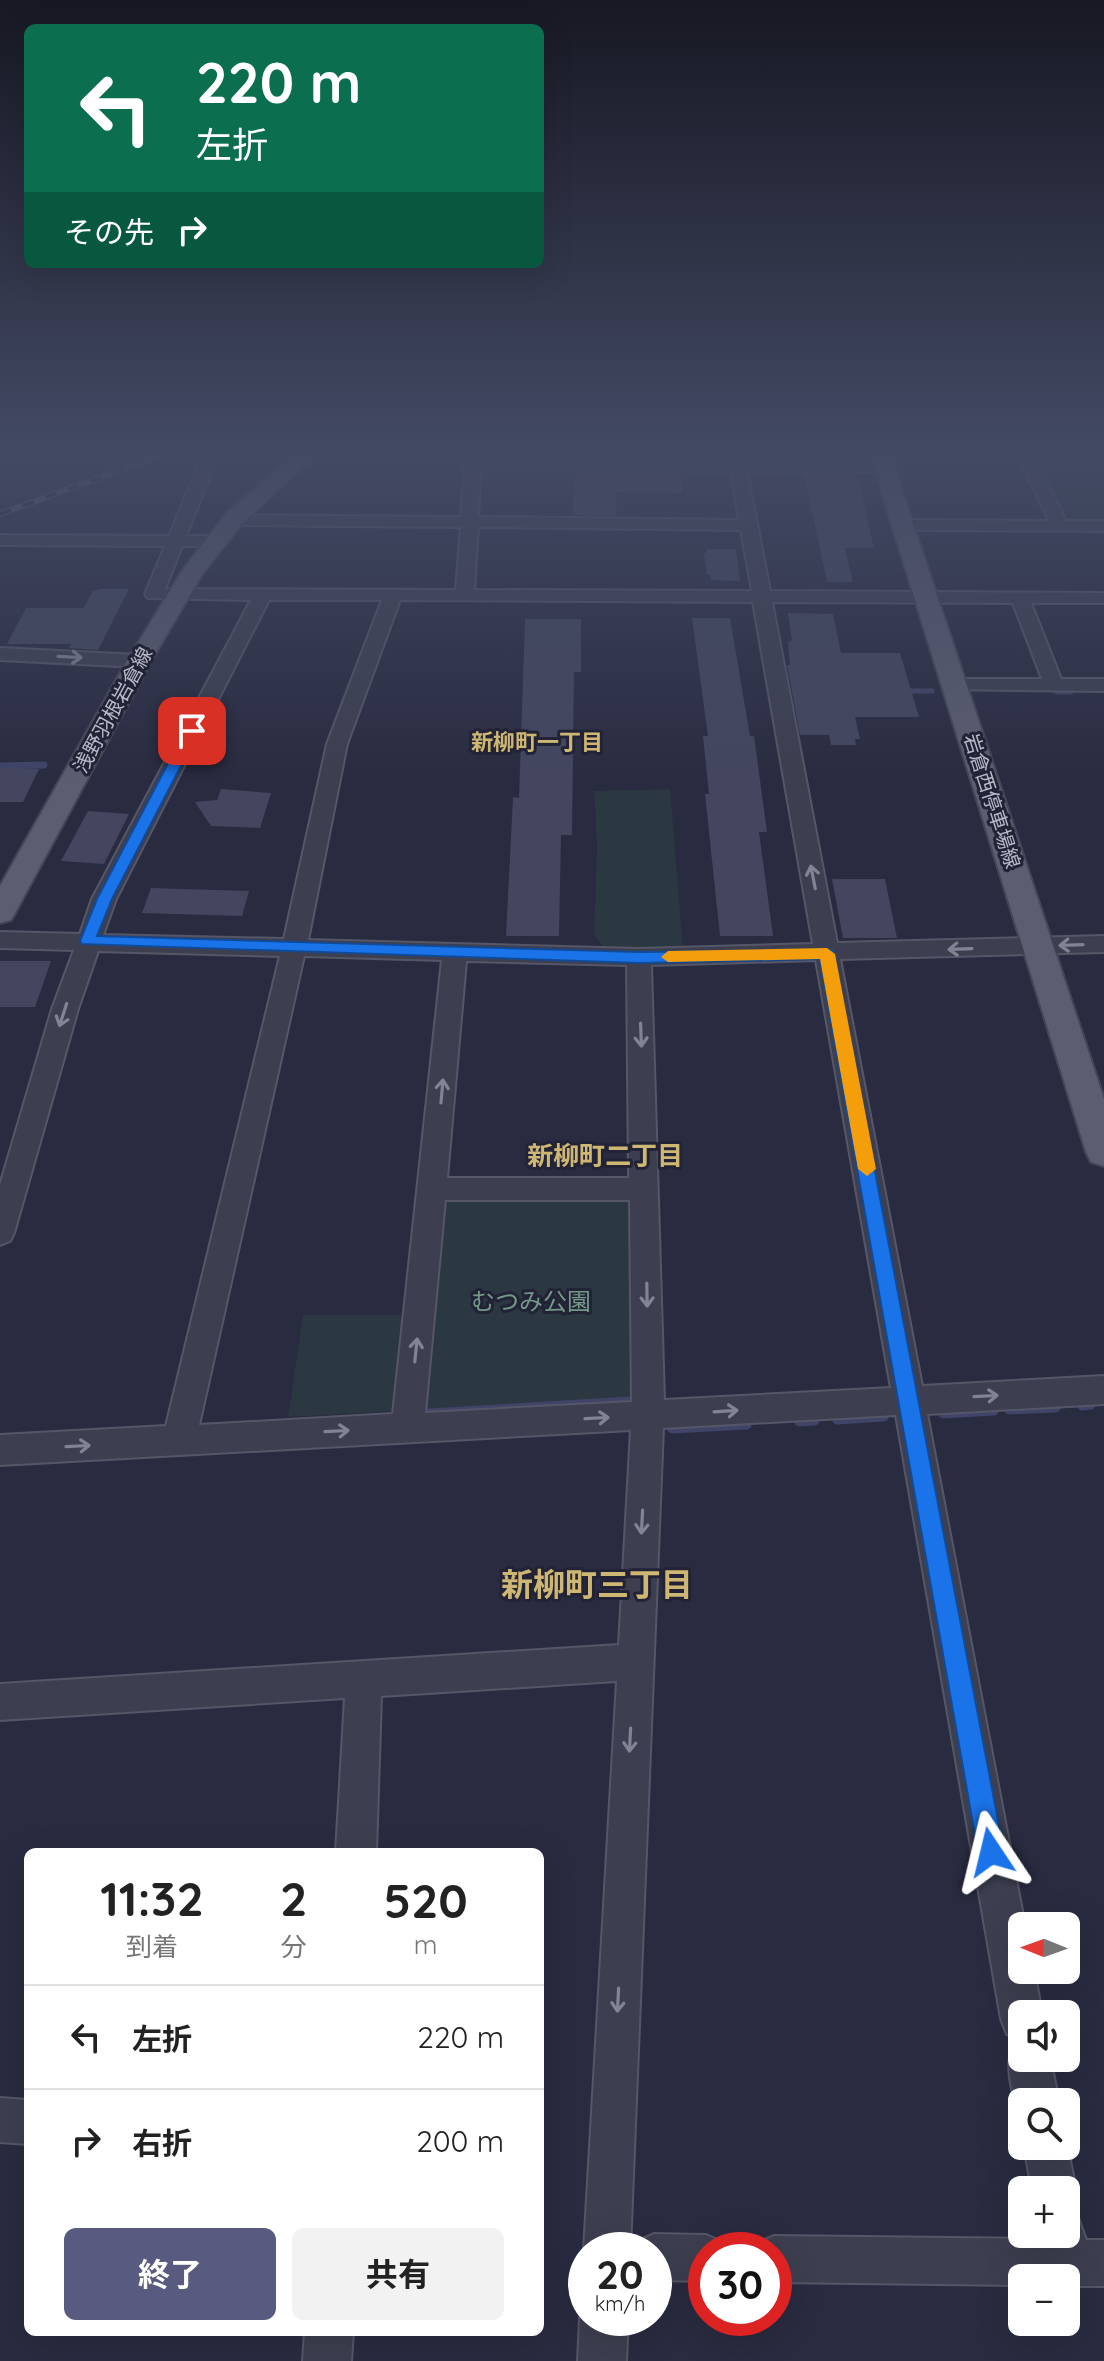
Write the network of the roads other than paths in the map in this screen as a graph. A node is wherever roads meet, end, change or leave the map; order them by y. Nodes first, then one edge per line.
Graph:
1 (167, 561) edge
2 (200, 561) edge
3 (468, 561) edge
4 (755, 561) edge
5 (914, 561) edge
6 (179, 594) junction
7 (263, 594) junction
8 (393, 595) junction
9 (465, 595) junction
10 (761, 596) junction
11 (926, 598) junction
12 (1020, 598) junction
13 (1104, 598) edge
14 (0, 654) edge
15 (139, 661) junction
16 (954, 685) junction
17 (1054, 685) junction
18 (1104, 685) edge
19 (0, 913) edge
20 (0, 940) edge
21 (88, 941) junction
22 (1104, 944) edge
23 (1038, 946) junction
24 (294, 948) junction
25 (455, 953) junction
26 (827, 954) junction
27 (639, 957) junction
28 (1104, 1152) edge
29 (433, 1189) junction
30 (645, 1189) junction
31 (0, 1233) edge
32 (1104, 1390) edge
33 (908, 1400) junction
34 (648, 1416) junction
35 (408, 1427) junction
36 (179, 1441) junction
37 (0, 1450) edge
38 (634, 1662) junction
39 (364, 1677) junction
40 (0, 1702) edge
41 (356, 1848) edge
42 (1019, 2000) edge
43 (0, 2120) edge
44 (24, 2122) edge
45 (608, 2232) edge
46 (1078, 2253) edge
47 (792, 2259) edge
48 (329, 2336) edge
49 (603, 2336) edge
50 (327, 2361) edge
51 (602, 2361) edge

1 - 6 street
2 - 6 main road, 浅野羽根岩倉線
3 - 9 street
4 - 10 street
5 - 11 main road, 岩倉西停車場線
6 - 7 street
6 - 15 main road, 浅野羽根岩倉線
7 - 8 street
7 - 21 street
8 - 9 street
8 - 24 street
9 - 10 street
10 - 11 street
26 -> 10 street
11 - 12 street
11 - 16 main road, 岩倉西停車場線
12 - 13 street
12 - 17 street
14 -> 15 street
15 - 19 main road, 浅野羽根岩倉線
16 - 17 street
16 - 23 main road, 岩倉西停車場線
17 - 18 street
20 - 21 street
21 - 24 street
21 -> 31 street
22 -> 23 street
23 -> 26 street
23 - 28 main road, 岩倉西停車場線
24 - 25 street
24 - 36 street
25 - 27 street
29 -> 25 street
26 - 27 street
26 - 33 street
27 -> 30 street
29 - 30 street
35 -> 29 street
30 -> 34 street
33 -> 32 street
34 -> 33 street
33 - 42 street
35 -> 34 street
34 -> 38 street
36 -> 35 street
37 -> 36 street
38 - 39 street
38 -> 45 street
39 - 40 street
39 - 41 street
43 - 44 street
46 - 47 street
48 - 50 street
49 - 51 street

